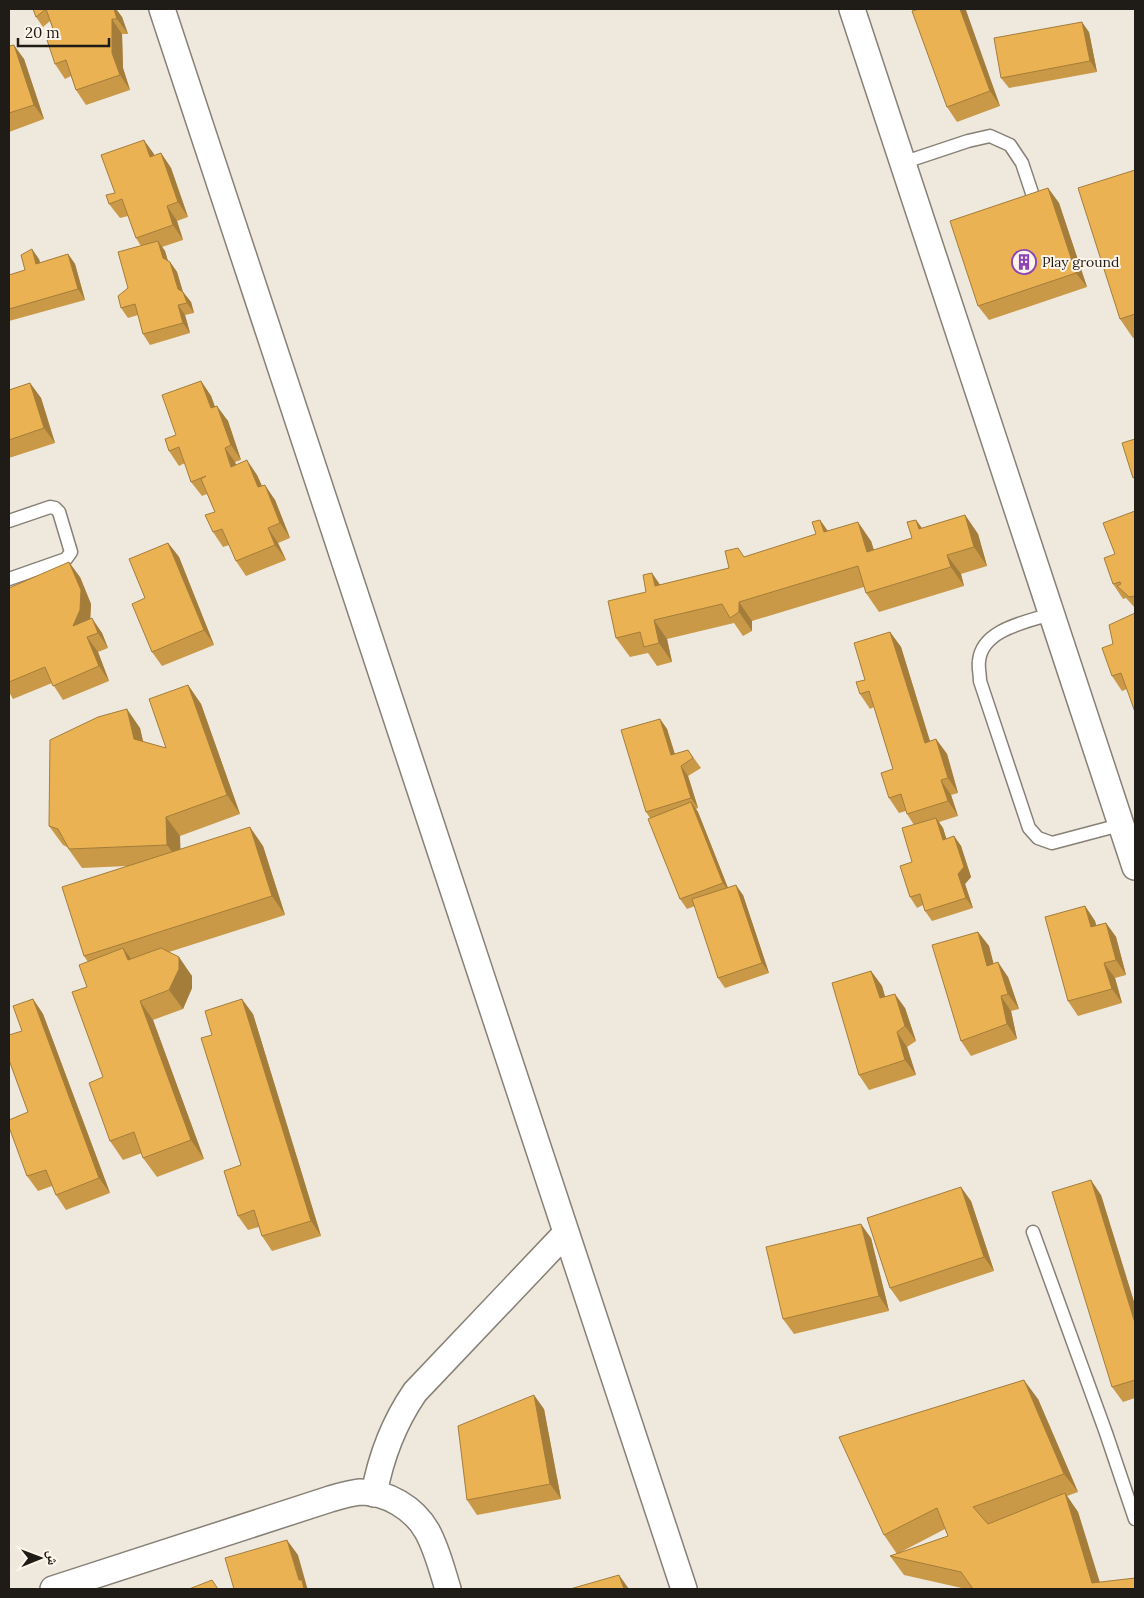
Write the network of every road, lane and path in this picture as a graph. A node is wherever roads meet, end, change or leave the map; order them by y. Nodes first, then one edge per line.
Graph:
1 (162, 9) edge
2 (852, 9) edge
3 (902, 163) junction
4 (1035, 202) edge
5 (9, 521) edge
6 (9, 578) edge
7 (1051, 614) junction
8 (1120, 825) junction
9 (1135, 867) edge
10 (1033, 1232) dead end
11 (566, 1233) junction
12 (374, 1494) junction
13 (1135, 1519) edge
14 (53, 1589) edge
15 (448, 1589) edge
16 (684, 1589) edge

1 - 11 street
2 - 3 street
3 - 4 lane
3 - 7 street
5 - 6 lane
7 - 8 street
7 - 8 lane
8 - 9 street
10 - 13 lane
11 - 12 street
11 - 16 street
12 - 14 street
12 - 15 street

